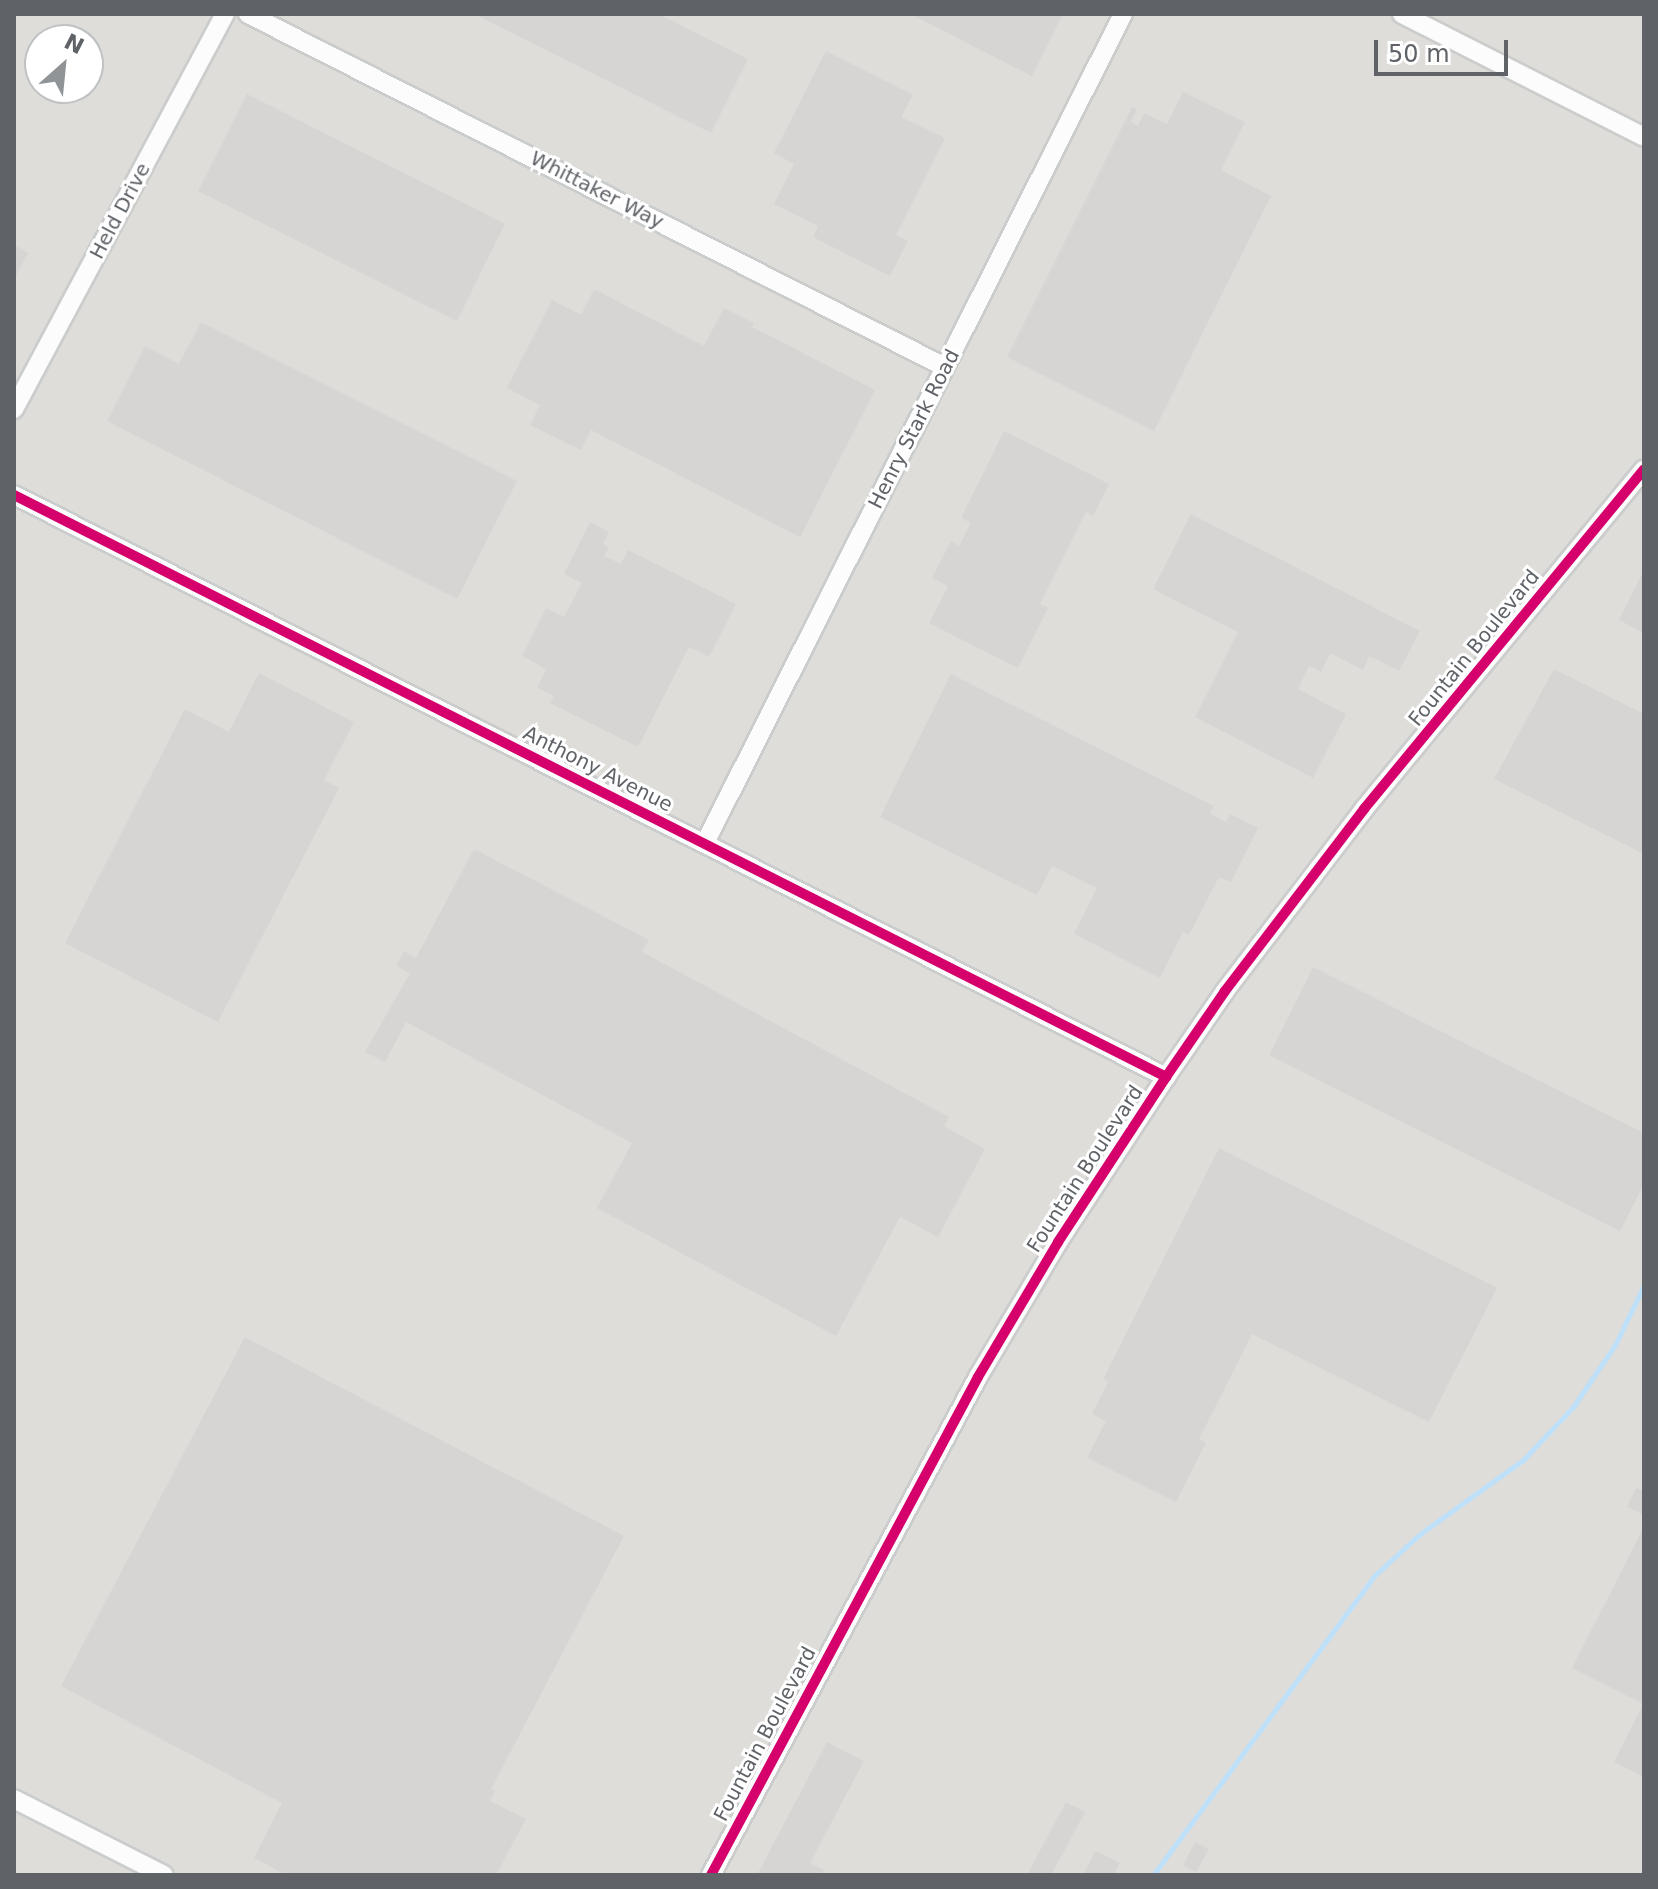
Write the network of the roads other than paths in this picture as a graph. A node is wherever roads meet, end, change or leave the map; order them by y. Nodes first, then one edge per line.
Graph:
1 (225, 14) edge
2 (248, 14) edge
3 (1123, 14) edge
4 (1402, 14) edge
5 (1644, 137) edge
6 (945, 367) junction
7 (14, 409) edge
8 (1644, 469) edge
9 (14, 495) edge
10 (705, 843) junction
11 (1166, 1077) junction
12 (14, 1799) edge
13 (164, 1875) edge
14 (711, 1875) edge

1 - 7 street, Held Drive
2 - 6 street, Whittaker Way
3 - 6 street, Henry Stark Road
4 - 5 street
6 - 10 street, Henry Stark Road
8 - 11 street, Fountain Boulevard
9 - 10 street, Anthony Avenue
10 - 11 street, Anthony Avenue
11 - 14 street, Fountain Boulevard
12 - 13 street

